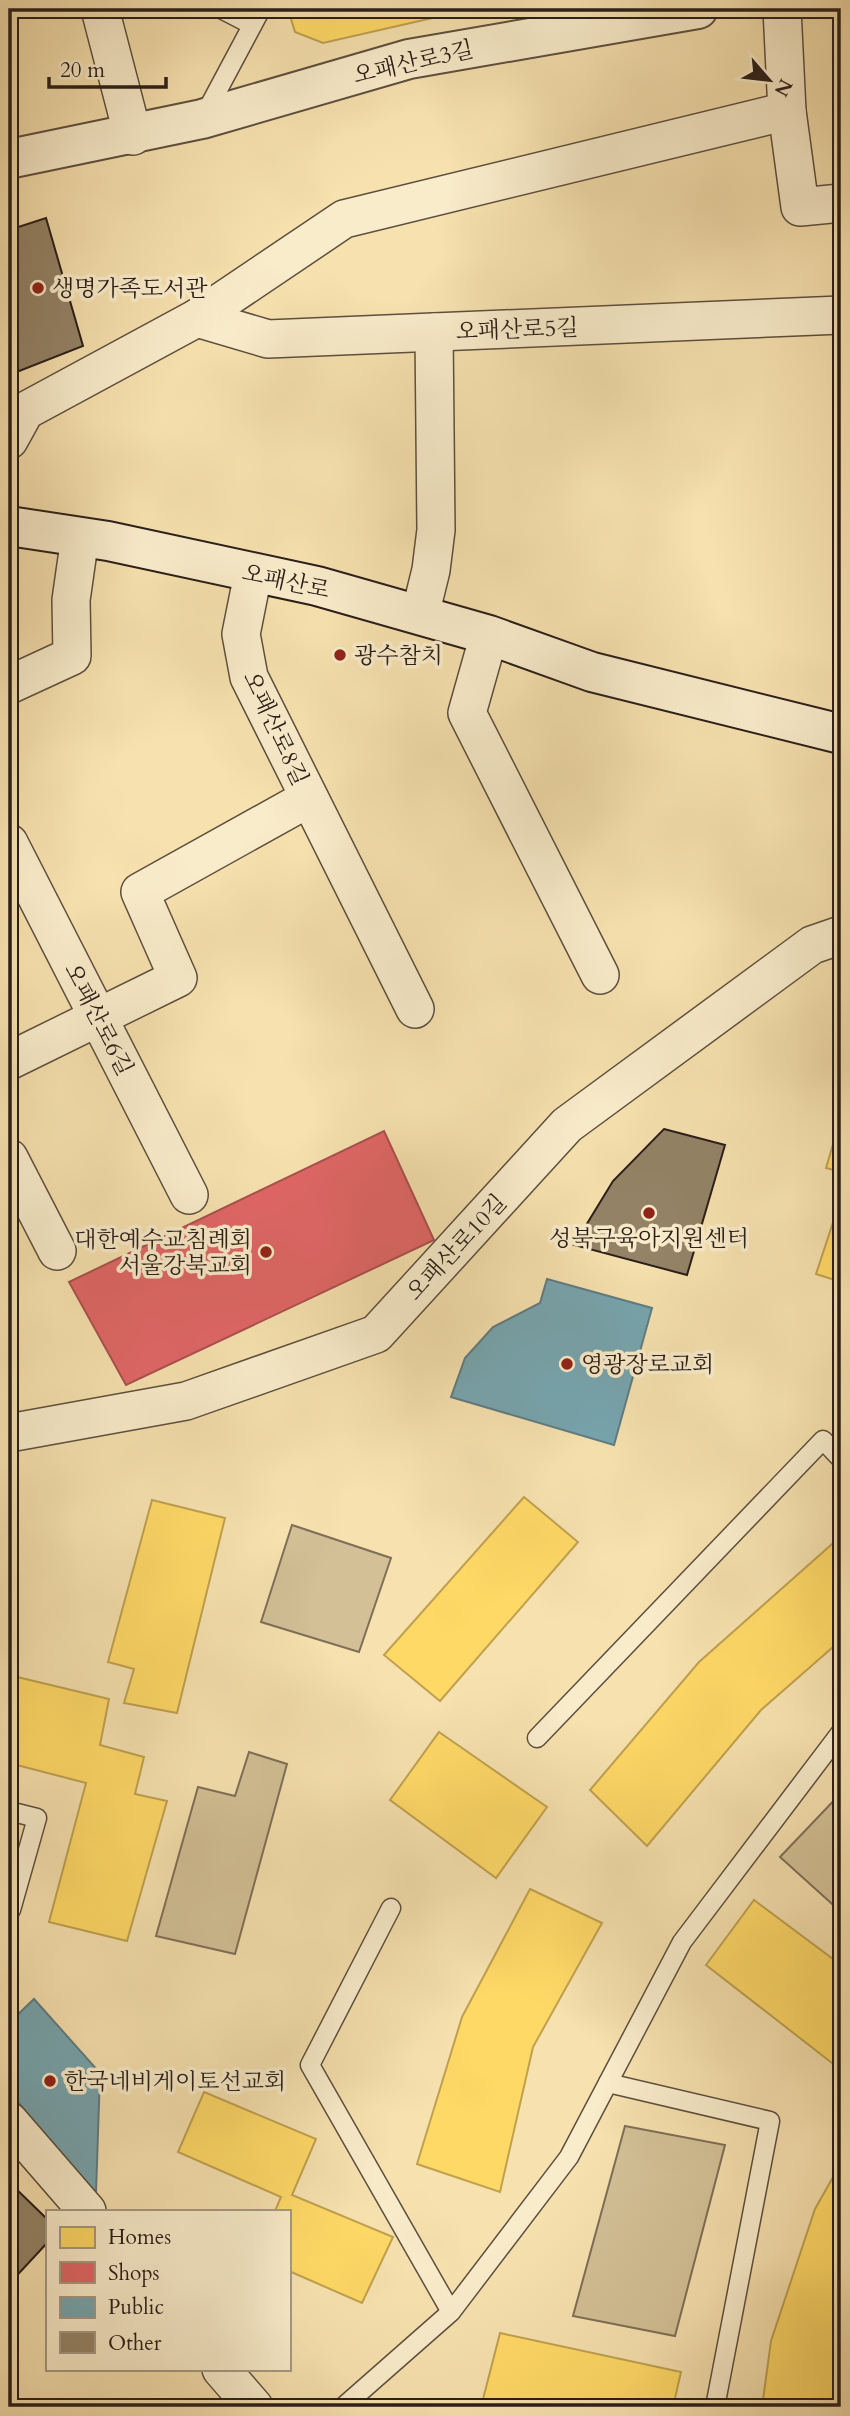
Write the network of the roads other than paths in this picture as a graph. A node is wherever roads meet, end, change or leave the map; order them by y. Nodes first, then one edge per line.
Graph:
1 (100, 9) edge
2 (221, 9) edge
3 (698, 9) edge
4 (782, 9) edge
5 (257, 17) edge
6 (786, 111) junction
7 (202, 119) junction
8 (133, 136) junction
9 (9, 159) edge
10 (841, 202) edge
11 (841, 315) edge
12 (197, 318) junction
13 (434, 332) junction
14 (9, 440) edge
15 (9, 526) edge
16 (80, 537) junction
17 (253, 574) junction
18 (420, 615) junction
19 (489, 635) junction
20 (15, 682) edge
21 (841, 734) edge
22 (309, 798) junction
23 (9, 843) edge
24 (841, 935) edge
25 (600, 975) dead end
26 (415, 1010) dead end
27 (98, 1016) junction
28 (9, 1061) edge
29 (9, 1158) edge
30 (189, 1195) dead end
31 (57, 1251) dead end
32 (9, 1433) edge
33 (841, 1459) edge
34 (841, 1731) edge
35 (537, 1738) dead end
36 (9, 1811) edge
37 (391, 1908) dead end
38 (11, 1910) dead end
39 (608, 2083) junction
40 (9, 2121) edge
41 (86, 2210) edge
42 (451, 2312) junction
43 (222, 2370) edge
44 (254, 2407) edge
45 (343, 2407) edge
46 (715, 2407) edge

1 - 8 street
2 - 5 lane
3 - 7 main road, 오패산로3길
4 - 6 street
5 - 7 lane
6 - 10 street
6 - 12 street
7 - 8 main road, 오패산로3길
8 - 9 main road, 오패산로3길
11 - 13 street, 오패산로5길
12 - 13 street, 오패산로5길
12 - 14 street
13 - 18 street
15 - 16 main road, 오패산로
16 - 17 main road, 오패산로
16 - 20 street
17 - 18 main road, 오패산로
17 - 22 street, 오패산로8길
18 - 19 main road, 오패산로
19 - 21 main road, 오패산로
19 - 25 street
22 - 26 street, 오패산로8길
22 - 27 street, 오패산로8길
23 - 27 street, 오패산로6길
24 - 32 street, 오패산로10길
27 - 28 street
27 - 30 street, 오패산로6길
29 - 31 street
33 - 35 lane
34 - 39 lane
36 - 38 lane
37 - 42 lane
39 - 42 lane
39 - 46 lane
40 - 41 street
42 - 45 lane
43 - 44 street

